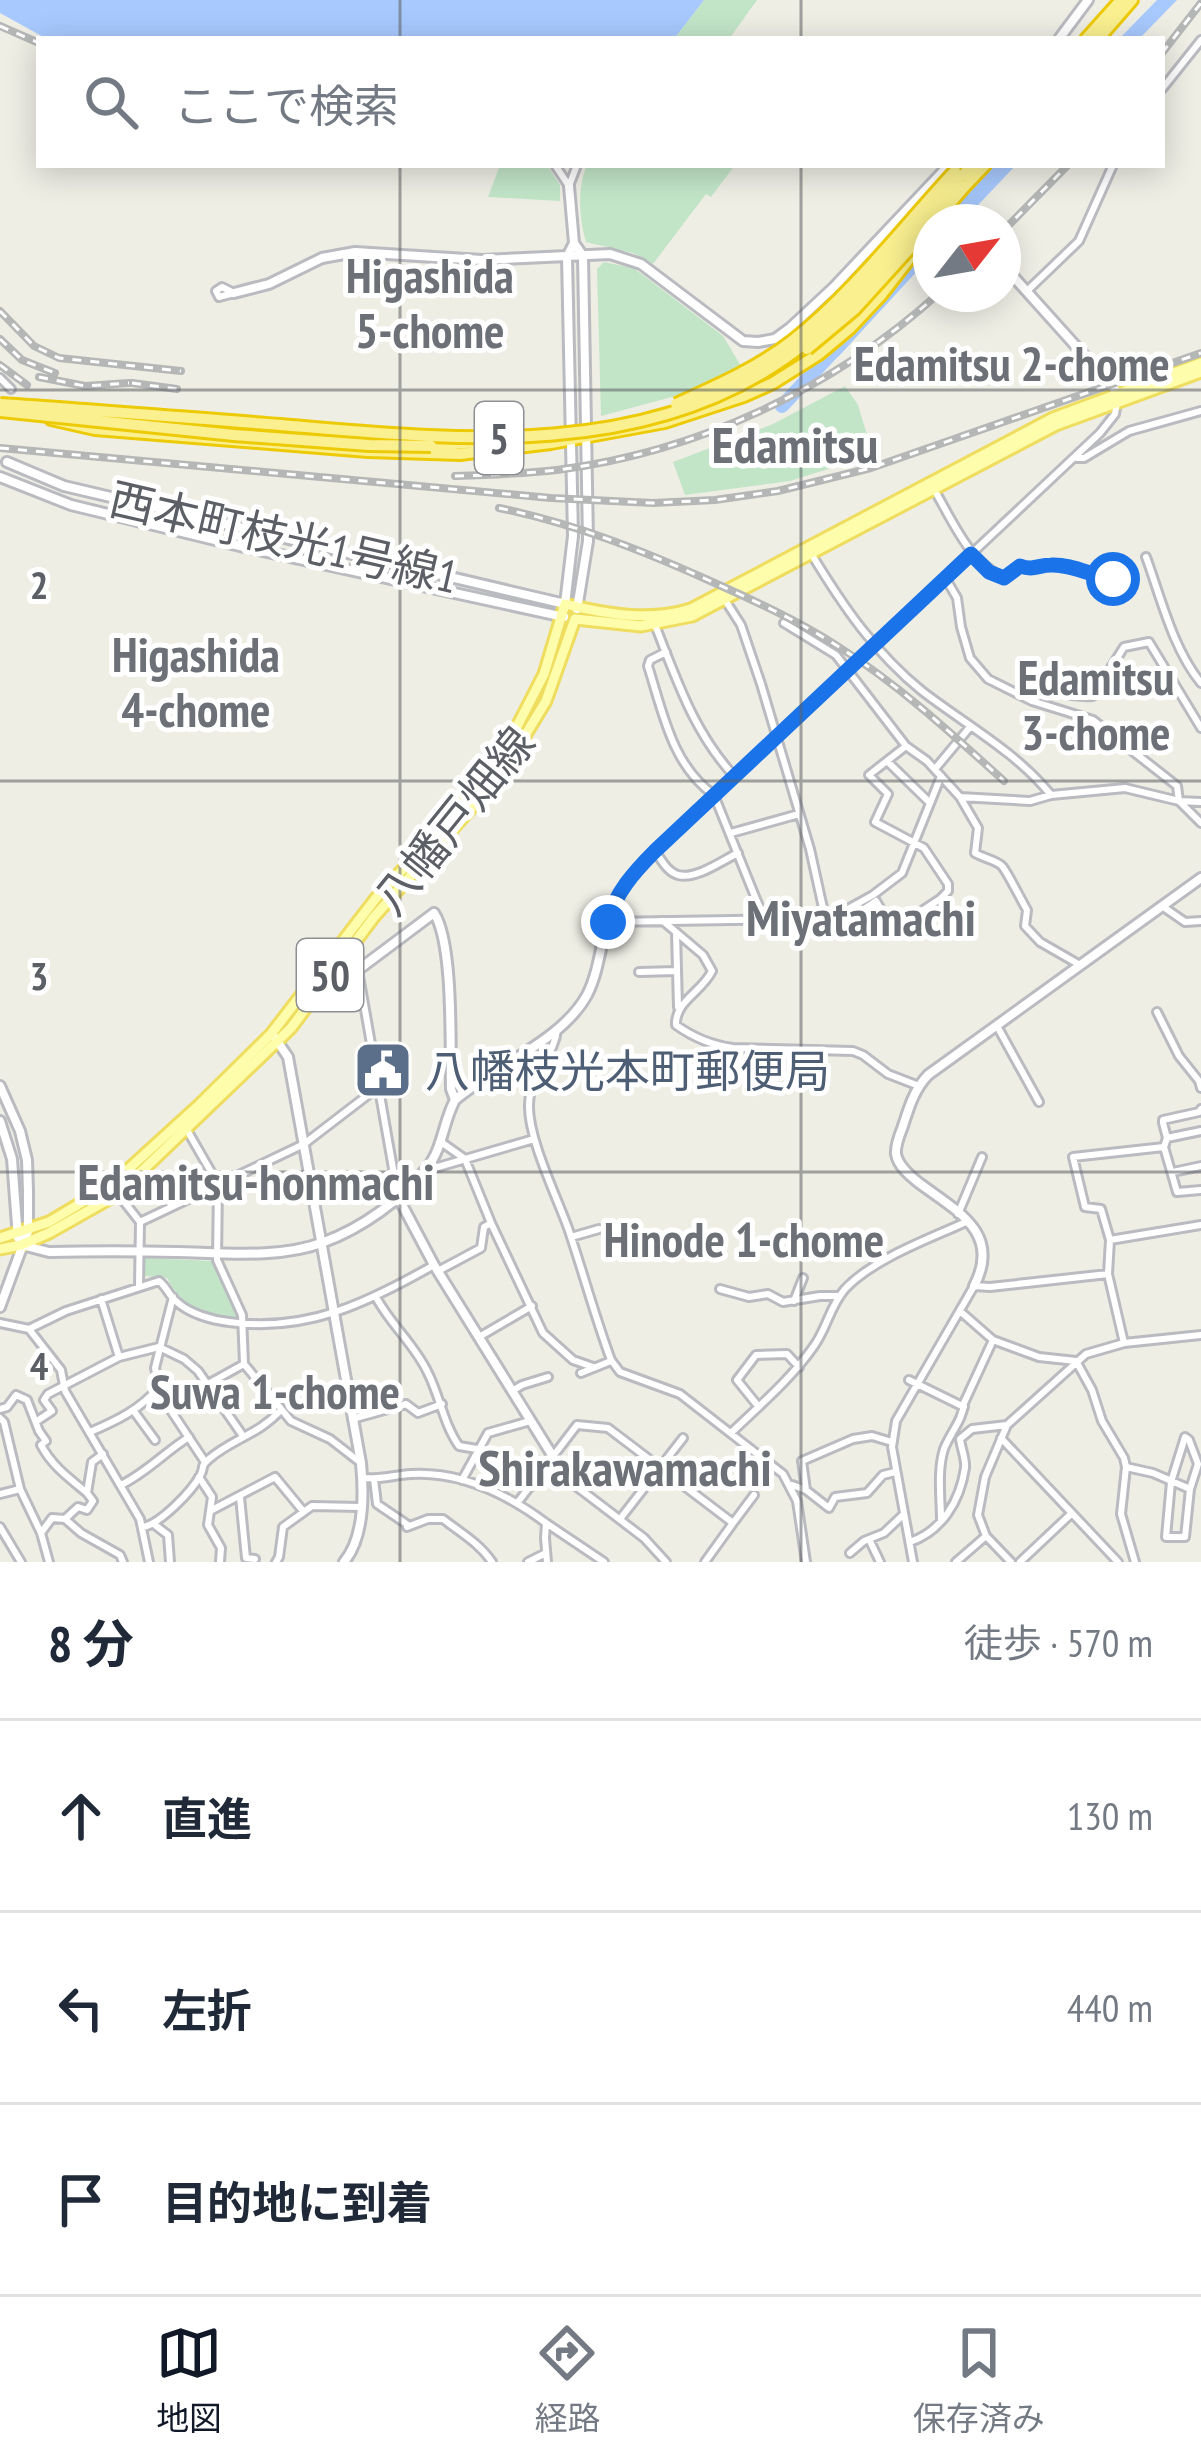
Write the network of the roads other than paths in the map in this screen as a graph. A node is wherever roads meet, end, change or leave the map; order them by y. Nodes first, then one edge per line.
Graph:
1 (1088, 0) edge
2 (1121, 0) edge
3 (1132, 0) edge
4 (1061, 36) edge
5 (1089, 36) edge
6 (1100, 36) edge
7 (1201, 40) edge
8 (1165, 84) edge
9 (558, 168) edge
10 (576, 168) edge
11 (1112, 168) edge
12 (956, 181) edge
13 (929, 185) junction
14 (569, 186) junction
15 (574, 243) junction
16 (913, 247) edge
17 (913, 252) edge
18 (567, 256) junction
19 (584, 256) junction
20 (1021, 284) edge
21 (1027, 291) junction
22 (234, 293) dead end
23 (1201, 368) edge
24 (0, 378) edge
25 (11, 389) dead end
26 (1118, 398) junction
27 (704, 401) junction
28 (0, 407) edge
29 (1201, 411) edge
30 (663, 416) junction
31 (1150, 424) junction
32 (587, 432) junction
33 (572, 434) junction
34 (1153, 435) dead end
35 (1073, 458) junction
36 (7, 462) dead end
37 (0, 477) edge
38 (935, 490) junction
39 (133, 503) junction
40 (129, 519) junction
41 (971, 554) junction
42 (812, 555) junction
43 (1146, 557) dead end
44 (1124, 575) dead end
45 (946, 579) junction
46 (725, 600) junction
47 (565, 604) junction
48 (576, 613) junction
49 (562, 616) junction
50 (784, 622) dead end
51 (655, 625) junction
52 (874, 646) junction
53 (666, 652) junction
54 (847, 668) junction
55 (1197, 673) edge
56 (1201, 683) edge
57 (1032, 700) junction
58 (970, 727) junction
59 (1201, 728) edge
60 (776, 739) junction
61 (906, 746) junction
62 (887, 761) junction
63 (938, 772) junction
64 (734, 776) junction
65 (715, 795) junction
66 (1051, 795) junction
67 (960, 797) junction
68 (1179, 801) junction
69 (929, 802) junction
70 (1201, 802) edge
71 (799, 814) junction
72 (1201, 824) edge
73 (731, 832) junction
74 (914, 844) junction
75 (655, 851) junction
76 (739, 853) junction
77 (1201, 878) edge
78 (940, 899) junction
79 (1162, 906) junction
80 (847, 910) junction
81 (825, 917) junction
82 (764, 919) junction
83 (662, 920) junction
84 (1201, 921) edge
85 (608, 922) junction
86 (676, 932) junction
87 (961, 932) dead end
88 (347, 951) junction
89 (1080, 964) junction
90 (358, 970) junction
91 (677, 971) junction
92 (638, 972) dead end
93 (678, 1008) junction
94 (1156, 1012) dead end
95 (997, 1026) junction
96 (557, 1029) junction
97 (274, 1038) junction
98 (0, 1086) edge
99 (919, 1086) junction
100 (377, 1088) junction
101 (1201, 1088) edge
102 (455, 1100) junction
103 (1039, 1102) dead end
104 (1201, 1109) edge
105 (0, 1121) edge
106 (187, 1130) junction
107 (1201, 1131) edge
108 (533, 1139) junction
109 (440, 1142) junction
110 (1165, 1143) junction
111 (304, 1144) junction
112 (982, 1157) dead end
113 (465, 1160) junction
114 (428, 1166) junction
115 (1201, 1166) edge
116 (1173, 1172) junction
117 (218, 1184) junction
118 (1201, 1190) edge
119 (118, 1194) junction
120 (398, 1197) junction
121 (958, 1214) junction
122 (140, 1222) junction
123 (966, 1222) junction
124 (491, 1223) junction
125 (1201, 1226) edge
126 (599, 1229) dead end
127 (21, 1237) junction
128 (571, 1237) junction
129 (0, 1238) edge
130 (1110, 1240) junction
131 (322, 1244) junction
132 (0, 1249) edge
133 (140, 1251) junction
134 (217, 1252) junction
135 (436, 1268) junction
136 (1108, 1274) junction
137 (803, 1278) dead end
138 (139, 1286) junction
139 (974, 1286) junction
140 (720, 1288) dead end
141 (840, 1296) junction
142 (172, 1298) junction
143 (376, 1298) junction
144 (101, 1299) junction
145 (794, 1301) junction
146 (0, 1306) edge
147 (532, 1306) junction
148 (960, 1310) junction
149 (333, 1314) junction
150 (0, 1323) edge
151 (243, 1324) junction
152 (29, 1329) junction
153 (1201, 1335) edge
154 (479, 1337) junction
155 (993, 1340) junction
156 (1124, 1343) junction
157 (159, 1347) junction
158 (119, 1357) junction
159 (611, 1360) junction
160 (1076, 1361) junction
161 (244, 1364) junction
162 (593, 1367) junction
163 (799, 1367) junction
164 (581, 1372) dead end
165 (548, 1377) dead end
166 (909, 1380) dead end
167 (65, 1383) junction
168 (208, 1384) junction
169 (918, 1384) junction
170 (159, 1388) junction
171 (512, 1391) junction
172 (442, 1404) junction
173 (758, 1406) junction
174 (964, 1407) junction
175 (134, 1410) junction
176 (280, 1410) junction
177 (0, 1414) edge
178 (352, 1419) junction
179 (530, 1420) junction
180 (37, 1421) junction
181 (1007, 1425) junction
182 (90, 1432) junction
183 (731, 1433) junction
184 (243, 1436) junction
185 (190, 1437) junction
186 (683, 1438) dead end
187 (1001, 1438) junction
188 (155, 1440) dead end
189 (892, 1442) junction
190 (477, 1449) junction
191 (104, 1454) junction
192 (549, 1460) junction
193 (205, 1462) junction
194 (361, 1463) junction
195 (660, 1467) junction
196 (1126, 1467) junction
197 (896, 1471) junction
198 (199, 1477) junction
199 (362, 1478) junction
200 (374, 1479) junction
201 (461, 1480) junction
202 (1171, 1481) junction
203 (788, 1483) junction
204 (121, 1485) junction
205 (20, 1489) junction
206 (1190, 1489) junction
207 (806, 1490) junction
208 (87, 1493) junction
209 (0, 1494) edge
210 (754, 1495) dead end
211 (240, 1497) junction
212 (518, 1502) junction
213 (360, 1507) junction
214 (212, 1510) junction
215 (303, 1511) junction
216 (1072, 1513) junction
217 (904, 1514) junction
218 (65, 1519) junction
219 (620, 1519) junction
220 (941, 1521) junction
221 (546, 1523) junction
222 (733, 1523) junction
223 (155, 1525) junction
224 (0, 1527) edge
225 (143, 1527) junction
226 (41, 1533) junction
227 (986, 1536) junction
228 (869, 1539) junction
229 (910, 1542) junction
230 (850, 1553) dead end
231 (547, 1557) edge
232 (1112, 1560) edge
233 (21, 1562) edge
234 (49, 1562) edge
235 (123, 1562) edge
236 (149, 1562) edge
237 (170, 1562) edge
238 (220, 1562) edge
239 (254, 1562) edge
240 (276, 1562) edge
241 (344, 1562) edge
242 (492, 1562) edge
243 (528, 1562) edge
244 (604, 1562) edge
245 (666, 1562) edge
246 (705, 1562) edge
247 (806, 1562) edge
248 (880, 1562) edge
249 (914, 1562) edge
250 (956, 1562) edge
251 (1015, 1562) edge
252 (1135, 1562) edge

1 - 4 street
2 - 5 highway
3 - 6 highway
7 - 8 street
9 - 14 street
10 - 14 street
11 - 21 street
12 - 13 street
12 - 13 street
12 - 27 highway, 5, bridge
12 - 30 highway, bridge
13 - 19 street
14 - 15 street
15 - 18 street, 八幡戸畑線
15 - 19 street
16 - 27 highway, 5, bridge
17 - 30 highway, bridge
18 - 19 street
18 - 22 street
18 - 33 street, 八幡戸畑線
19 - 32 street, 八幡戸畑線
20 - 21 street
21 - 26 street
23 - 26 main road
24 - 25 street
26 - 35 street
26 - 38 main road
26 - 48 main road
27 - 28 highway, 5, bridge
28 - 33 highway, bridge
29 - 31 street
30 - 32 highway
31 - 34 street
31 - 35 street
32 - 33 highway
32 - 48 street, 八幡戸畑線
33 - 47 street, 八幡戸畑線
35 - 41 street
36 - 39 street, 西本町枝光1号線1
37 - 40 street, 西本町枝光1号線1
38 - 41 street
38 - 42 main road
39 - 40 street
39 - 47 street, 西本町枝光1号線1
40 - 49 street, 西本町枝光1号線1
41 - 44 street
41 - 45 street
42 - 46 main road
42 - 52 street
43 - 55 street
45 - 52 street
45 - 57 street
46 - 51 main road
46 - 60 street
47 - 48 main road
47 - 49 main road, 八幡戸畑線 / 50
48 - 49 street, 西本町枝光1号線1
48 - 51 main road
48 - 88 main road, 八幡戸畑線 / 50
49 - 97 main road, 八幡戸畑線 / 50
50 - 54 street
51 - 53 street
52 - 54 street
52 - 58 street
53 - 64 street
53 - 65 street
54 - 60 street
54 - 61 street
55 - 56 street
57 - 59 street
57 - 68 street
58 - 63 street
58 - 66 street
60 - 64 street
60 - 71 street
61 - 62 street
61 - 63 street
62 - 69 street
62 - 74 street
63 - 67 street
63 - 69 street
64 - 65 street
65 - 73 street
65 - 75 street
66 - 67 street
66 - 68 street
67 - 89 street
68 - 70 street
68 - 72 street
69 - 74 street
71 - 73 street
71 - 81 street
73 - 76 street
74 - 78 street
74 - 80 street
75 - 76 street
75 - 85 street
76 - 82 street
77 - 79 street
78 - 80 street
78 - 87 street
79 - 84 street
79 - 89 street
80 - 81 street
81 - 82 street
82 - 83 street
83 - 85 street
83 - 86 street
85 - 96 street
86 - 91 street
86 - 93 street
88 - 90 street
88 - 97 main road, 八幡戸畑線 / 50
89 - 95 street
90 - 100 street
90 - 102 street
91 - 92 street
91 - 93 street
93 - 99 street
94 - 101 street
95 - 99 street
95 - 103 street
96 - 102 street
96 - 108 street
97 - 106 main road, 八幡戸畑線 / 50
97 - 111 street
97 - 127 main road, 八幡戸畑線 / 50
98 - 127 street
99 - 121 street
100 - 111 street
100 - 120 street
102 - 109 street
104 - 110 street
105 - 127 street
106 - 117 street
106 - 119 main road, 八幡戸畑線 / 50
107 - 110 street
108 - 113 street
108 - 128 street
109 - 113 street
109 - 114 street
110 - 116 street
110 - 130 street
111 - 117 street
111 - 131 street
112 - 121 street
113 - 114 street
113 - 124 street
114 - 120 street
115 - 116 street
116 - 118 street
117 - 122 street
117 - 134 street
119 - 122 street
119 - 127 main road, 八幡戸畑線 / 50
120 - 131 street
120 - 135 street
121 - 123 street
122 - 133 street
123 - 139 street
123 - 141 street
124 - 135 street
124 - 147 street
125 - 130 street
126 - 128 street
127 - 129 main road, 八幡戸畑線 / 50
127 - 132 main road, 八幡戸畑線 / 50
127 - 133 street
127 - 146 street
128 - 159 street
130 - 136 street
131 - 134 street
131 - 149 street
133 - 134 street
133 - 138 street
134 - 151 street
135 - 143 street
135 - 154 street
136 - 139 street
136 - 156 street
137 - 145 street
138 - 142 street
138 - 144 street
139 - 148 street
140 - 145 street
141 - 145 street
141 - 163 street
142 - 151 street
142 - 157 street
143 - 149 street
143 - 172 street
144 - 152 street
144 - 158 street
147 - 154 street
147 - 162 street
148 - 155 street
148 - 169 street
149 - 151 street
149 - 178 street
150 - 152 street
151 - 161 street
152 - 167 street
153 - 156 street
154 - 171 street
155 - 160 street
155 - 174 street
156 - 160 street
157 - 158 street
157 - 168 street
157 - 170 street
158 - 167 street
159 - 162 street
159 - 183 street
160 - 181 street
160 - 196 street
161 - 168 street
161 - 176 street
162 - 164 street
163 - 173 street
163 - 173 street
165 - 171 street
166 - 169 street
167 - 180 street
167 - 182 street
168 - 184 street
169 - 174 street
169 - 189 street
170 - 175 street
170 - 185 street
171 - 179 street
172 - 178 street
172 - 190 street
173 - 183 street
174 - 220 street
175 - 182 street
175 - 188 street
176 - 184 street
176 - 194 street
177 - 180 street
177 - 205 street
178 - 194 street
179 - 190 street
179 - 192 street
180 - 208 street
181 - 187 street
181 - 220 street
182 - 191 street
183 - 203 street
184 - 193 street
185 - 193 street
185 - 204 street
186 - 195 street
187 - 216 street
187 - 227 street
189 - 197 street
189 - 207 street
190 - 201 street
191 - 204 street
191 - 208 street
192 - 195 street
192 - 212 street
192 - 219 street
193 - 198 street
194 - 199 street
195 - 219 street
195 - 222 street
196 - 202 street
196 - 252 street
197 - 207 street
197 - 217 street
198 - 214 street
198 - 223 street
199 - 200 street
199 - 213 street
200 - 201 street
200 - 242 street
201 - 212 street
202 - 206 street
202 - 206 street
202 - 206 street
203 - 207 street
203 - 247 street
204 - 225 street
205 - 209 street
205 - 226 street
208 - 218 street
210 - 222 street
211 - 214 street
211 - 215 street
211 - 239 street
212 - 221 street
213 - 215 street
213 - 241 street
214 - 238 street
215 - 240 street
216 - 232 street
216 - 251 street
217 - 228 street
217 - 229 street
218 - 226 street
218 - 235 street
219 - 245 street
220 - 229 street
221 - 231 street
221 - 244 street
222 - 246 street
223 - 225 street
223 - 237 street
224 - 233 street
225 - 236 street
226 - 234 street
227 - 250 street
227 - 251 street
228 - 230 street
228 - 248 street
229 - 249 street
231 - 243 street

